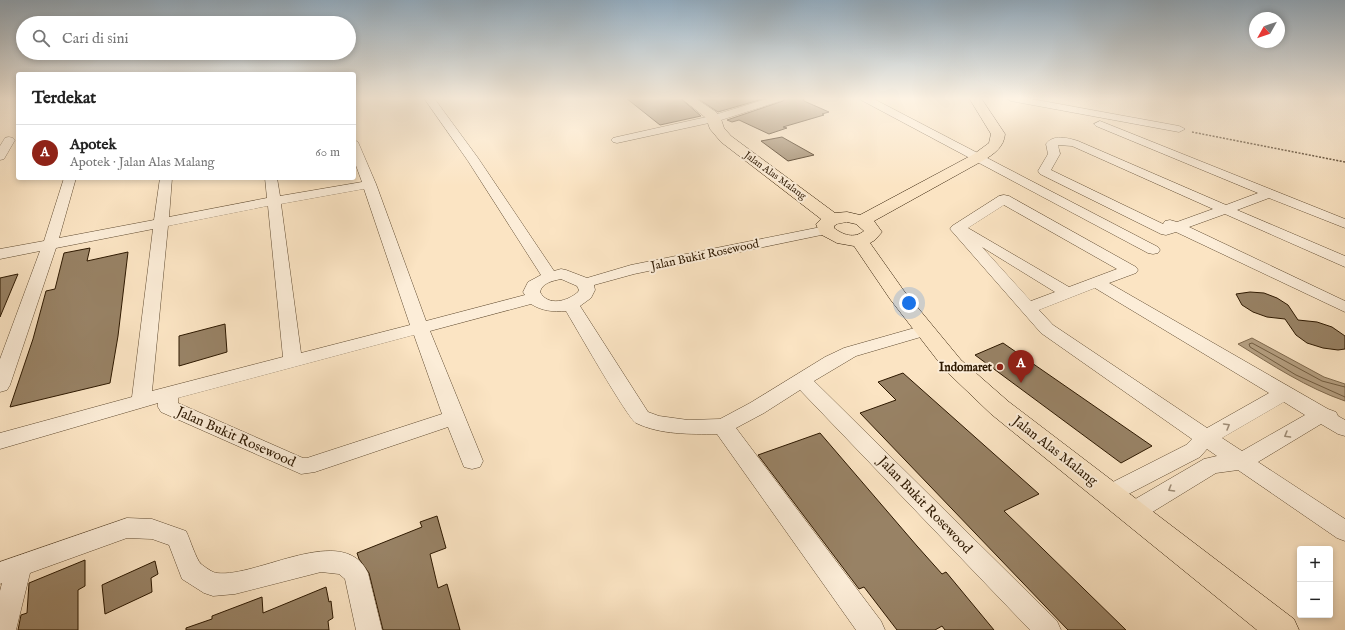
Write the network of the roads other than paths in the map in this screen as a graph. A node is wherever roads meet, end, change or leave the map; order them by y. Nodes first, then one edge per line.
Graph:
1 (450, 127) edge
2 (673, 127) edge
3 (717, 127) edge
4 (922, 127) edge
5 (994, 127) edge
6 (1108, 127) edge
7 (1171, 127) edge
8 (1180, 129) road end
9 (9, 140) edge
10 (617, 140) dead end
11 (356, 149) edge
12 (0, 156) edge
13 (979, 157) junction
14 (69, 180) edge
15 (166, 180) edge
16 (271, 180) edge
17 (370, 184) junction
18 (1270, 193) junction
19 (274, 201) junction
20 (1225, 209) junction
21 (162, 222) junction
22 (829, 224) junction
23 (1345, 224) edge
24 (960, 227) junction
25 (1176, 227) junction
26 (861, 231) junction
27 (50, 244) junction
28 (1153, 250) dead end
29 (0, 254) edge
30 (1345, 262) edge
31 (550, 276) junction
32 (1096, 282) junction
33 (585, 283) junction
34 (1067, 293) junction
35 (533, 298) junction
36 (570, 304) junction
37 (1345, 307) edge
38 (1028, 308) junction
39 (420, 327) junction
40 (924, 330) junction
41 (293, 361) junction
42 (802, 380) junction
43 (0, 385) edge
44 (1284, 393) junction
45 (168, 394) junction
46 (141, 401) junction
47 (1321, 415) junction
48 (453, 418) junction
49 (1345, 420) edge
50 (723, 426) junction
51 (1345, 429) edge
52 (1206, 438) junction
53 (0, 441) edge
54 (472, 461) dead end
55 (1240, 462) junction
56 (1109, 494) junction
57 (1133, 512) junction
58 (1345, 531) edge
59 (9, 570) edge
60 (3, 630) edge
61 (370, 630) edge
62 (872, 630) edge
63 (1048, 630) edge
64 (1282, 630) edge

1 - 31 street
2 - 10 street
3 - 22 main road, Jalan Alas Malang
4 - 13 street
5 - 13 main road
6 - 18 street
7 - 8 street
9 - 12 street
11 - 17 street
13 - 26 main road
13 - 28 street
14 - 27 street
15 - 21 street
16 - 19 street
17 - 19 street
17 - 39 street
18 - 20 street
18 - 23 street
19 - 21 street
19 - 41 street
20 - 25 street
20 - 25 street
20 - 30 street
21 - 27 street
21 - 46 street
22 - 26 main road
22 - 33 street, Jalan Bukit Rosewood
24 - 32 street
24 - 34 street
24 - 38 street
25 - 37 street
26 - 40 main road, Jalan Alas Malang
27 - 29 street
27 - 43 street
31 - 33 street
31 - 35 street
32 - 34 street
32 - 44 street
33 - 36 street
34 - 38 street
35 - 36 street
35 - 39 street, Jalan Bukit Rosewood
36 - 50 street
38 - 52 street
39 - 41 street, Jalan Bukit Rosewood
39 - 48 street
40 - 42 street
40 - 56 main road, Jalan Alas Malang
41 - 45 street, Jalan Bukit Rosewood
42 - 50 street
42 - 63 street, Jalan Bukit Rosewood
44 - 47 street
52 -> 44 street
45 - 46 street, Jalan Bukit Rosewood
45 - 48 street, Jalan Bukit Rosewood
46 - 53 street, Jalan Bukit Rosewood
47 - 49 street
47 - 51 street
47 -> 55 street
48 - 54 street
50 - 62 street
52 - 55 street
52 - 56 street
55 -> 57 street
55 - 58 street
56 - 57 main road, Jalan Alas Malang
57 - 64 main road, Jalan Alas Malang
59 - 60 street
59 - 61 street

